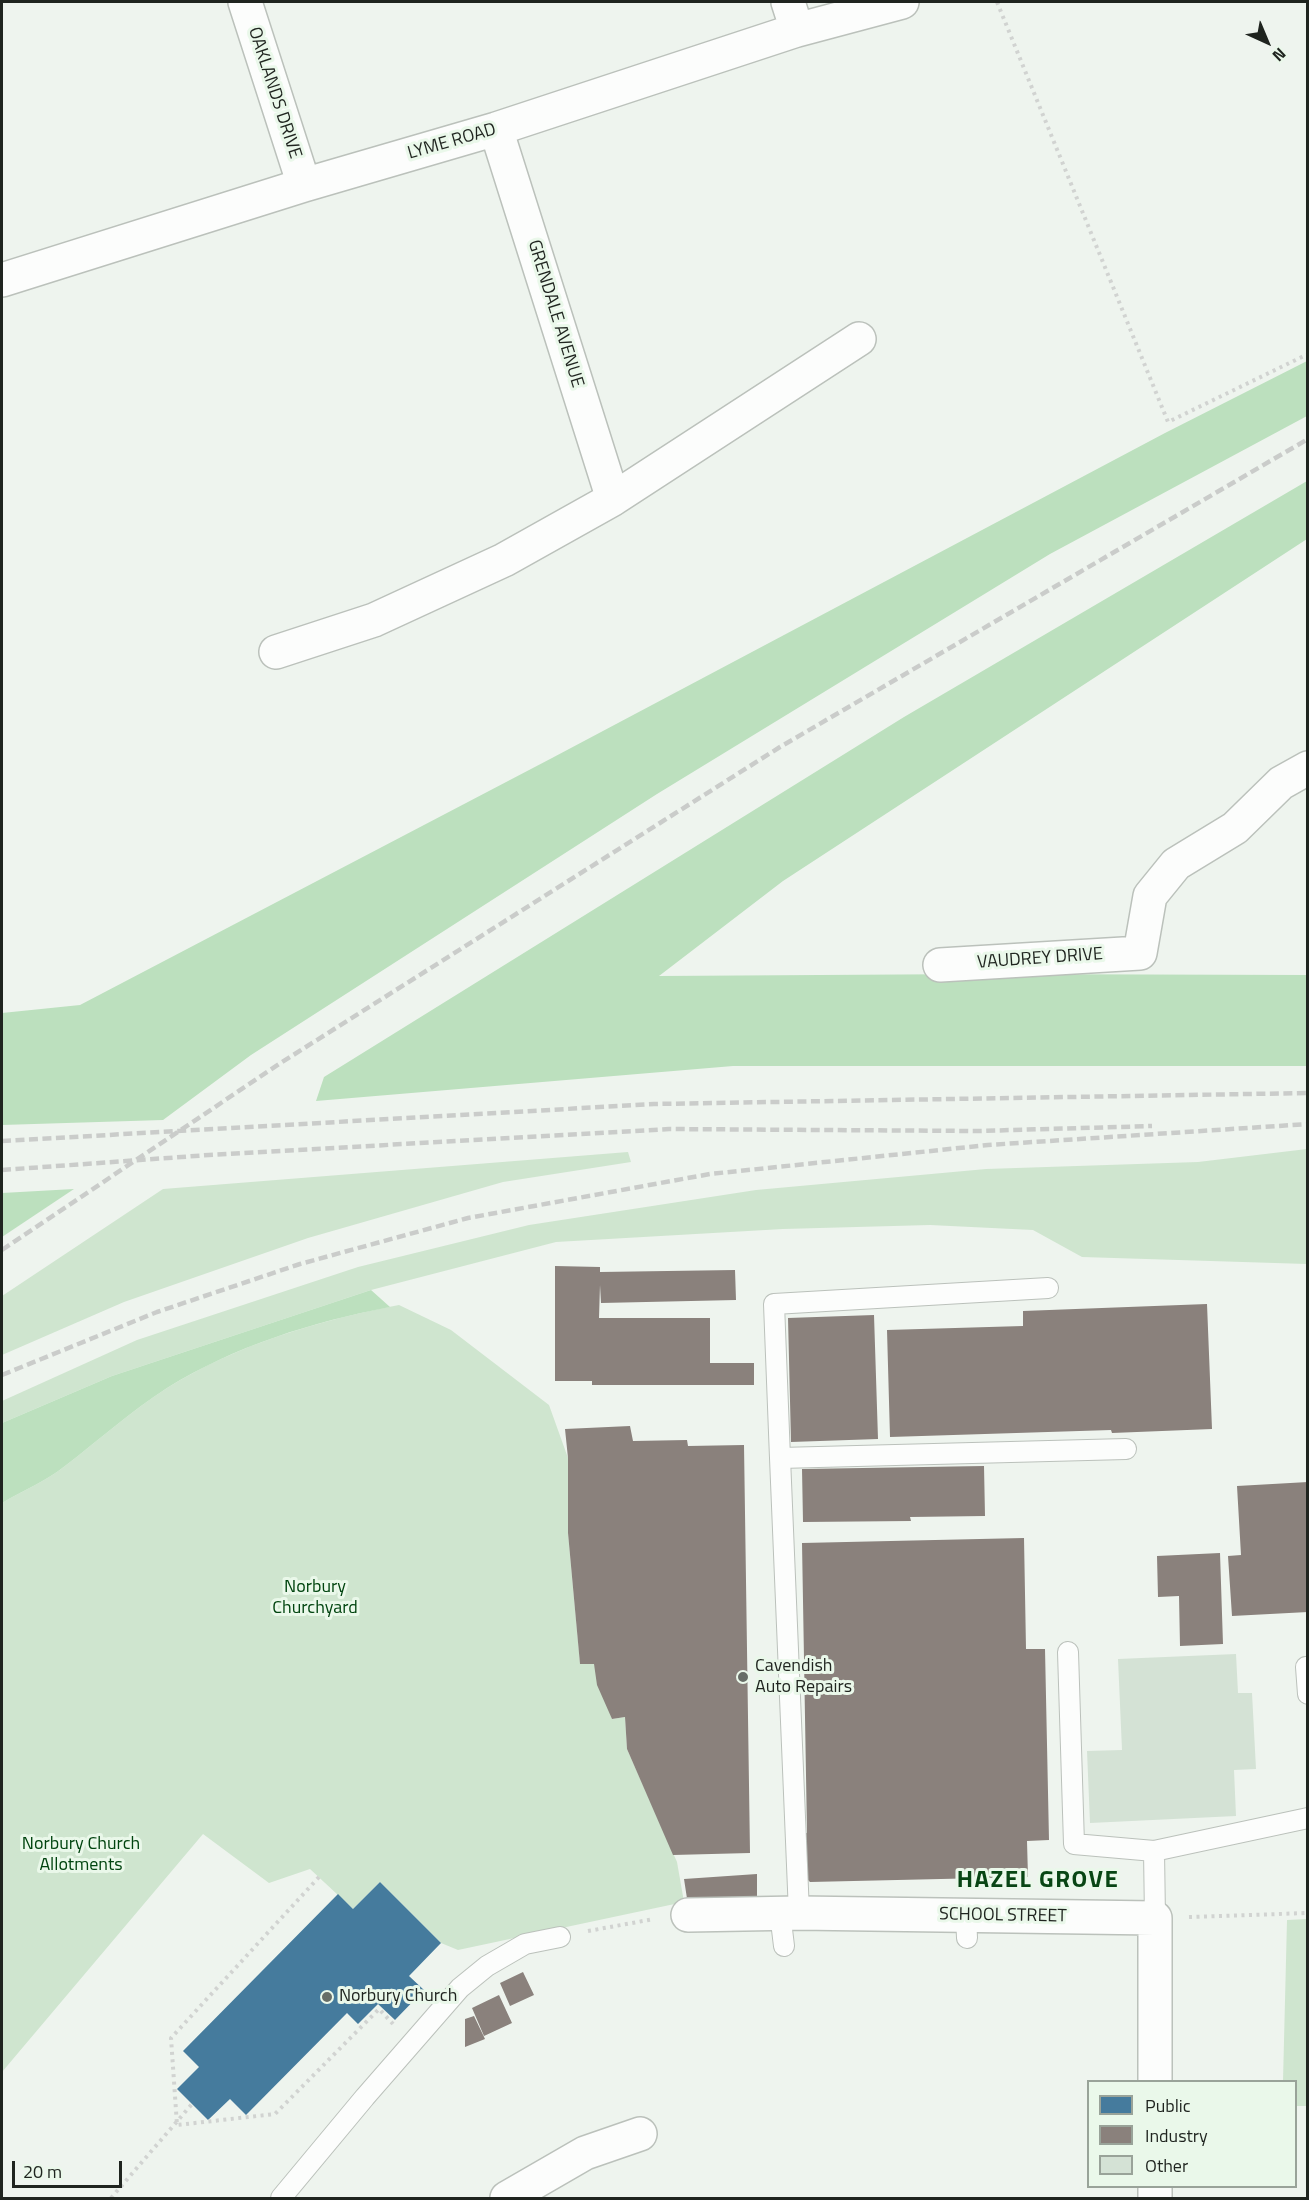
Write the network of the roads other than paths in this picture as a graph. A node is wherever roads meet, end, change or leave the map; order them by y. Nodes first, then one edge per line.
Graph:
1 (245, 2) edge
2 (902, 2) edge
3 (793, 16) edge
4 (496, 129) junction
5 (304, 185) junction
6 (2, 280) edge
7 (859, 339) dead end
8 (613, 499) junction
9 (276, 652) dead end
10 (1308, 768) edge
11 (940, 965) dead end
12 (1048, 1288) dead end
13 (1126, 1449) dead end
14 (780, 1458) junction
15 (1068, 1652) dead end
16 (1306, 1667) edge
17 (1308, 1694) edge
18 (1308, 1818) edge
19 (1154, 1851) junction
20 (790, 1913) junction
21 (688, 1915) road end
22 (1155, 1918) junction
23 (560, 1937) road end
24 (784, 1946) dead end
25 (1155, 2080) edge
26 (640, 2134) dead end
27 (281, 2199) edge
28 (507, 2199) edge

1 - 5 street, OAKLANDS DRIVE
2 - 3 street, LYME ROAD
3 - 4 street, LYME ROAD
4 - 5 street, LYME ROAD
4 - 8 street, GRENDALE AVENUE
5 - 6 street, LYME ROAD
7 - 8 street
8 - 9 street
10 - 11 street, VAUDREY DRIVE
12 - 14 lane
13 - 14 lane
14 - 20 lane
15 - 19 lane
16 - 17 lane
18 - 19 lane
19 - 22 lane
20 - 21 street, SCHOOL STREET
20 - 22 street, SCHOOL STREET
20 - 24 lane
22 - 25 street
23 - 27 lane
26 - 28 street

